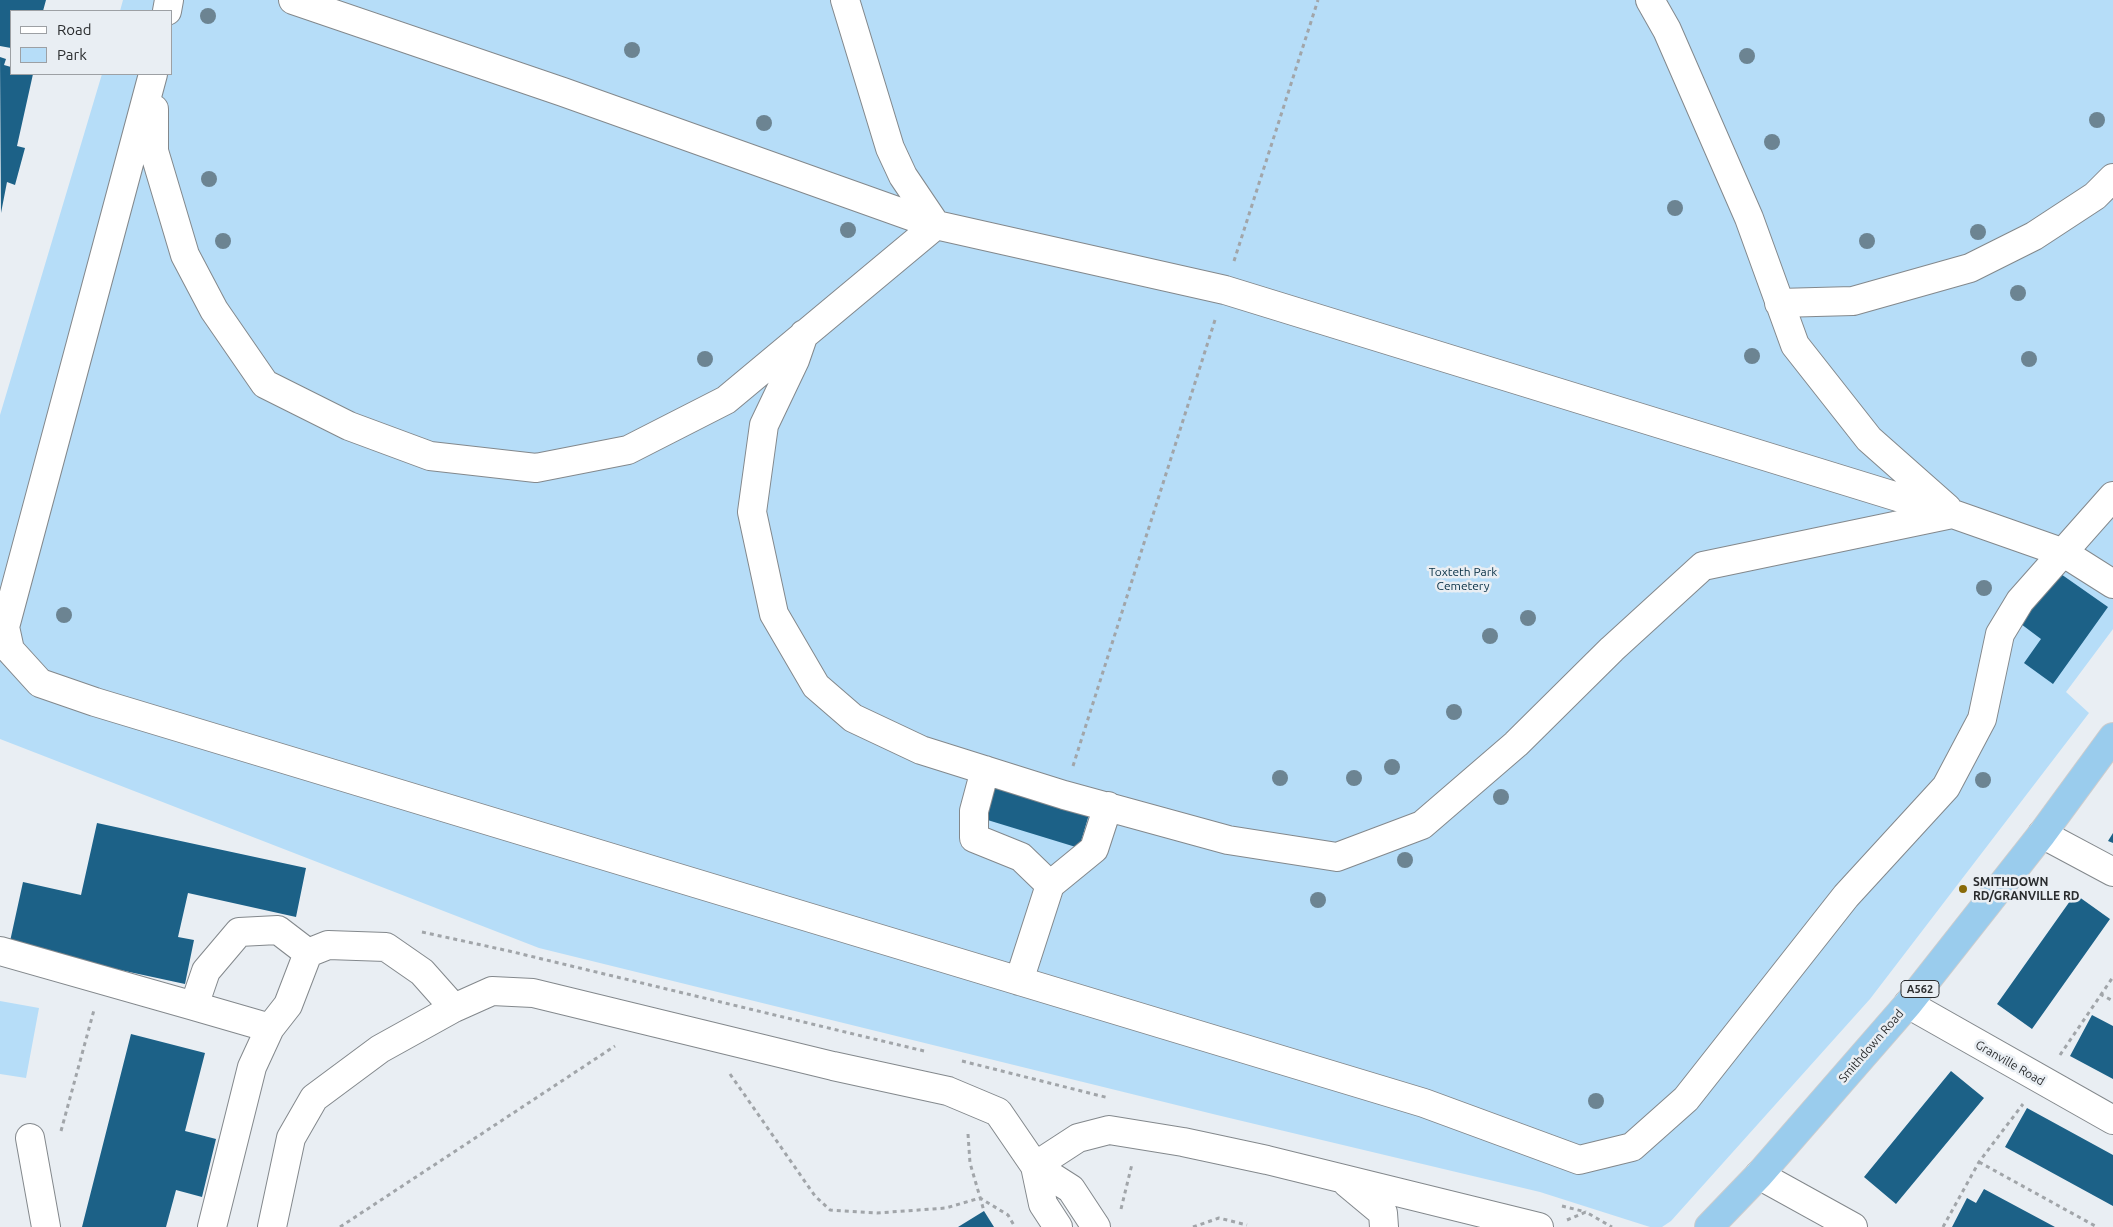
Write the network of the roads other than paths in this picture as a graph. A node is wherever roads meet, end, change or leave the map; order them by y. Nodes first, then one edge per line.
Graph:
1 (292, 0) edge
2 (845, 0) edge
3 (1650, 0) edge
4 (153, 75) edge
5 (153, 75) edge
6 (2113, 178) edge
7 (936, 225) junction
8 (1779, 303) junction
9 (804, 334) junction
10 (2113, 496) edge
11 (1954, 514) junction
12 (2064, 553) junction
13 (2113, 584) edge
14 (2113, 737) edge
15 (985, 770) junction
16 (1108, 806) junction
17 (2042, 834) junction
18 (2113, 872) edge
19 (1050, 885) junction
20 (0, 951) edge
21 (308, 953) junction
22 (1019, 981) junction
23 (1908, 1004) junction
24 (194, 1006) junction
25 (454, 1008) junction
26 (270, 1028) junction
27 (2113, 1120) edge
28 (30, 1138) road end
29 (1035, 1166) junction
30 (1758, 1175) junction
31 (1341, 1178) junction
32 (1550, 1225) edge
33 (46, 1227) edge
34 (212, 1227) edge
35 (272, 1227) edge
36 (1058, 1227) edge
37 (1096, 1227) edge
38 (1384, 1227) edge
39 (1709, 1227) edge
40 (1853, 1227) edge

1 - 7 street
2 - 7 street
3 - 8 street
4 - 9 street
5 - 22 street
6 - 8 street
7 - 9 street
7 - 11 street
8 - 11 street
9 - 15 street
10 - 12 street
11 - 12 street
11 - 16 street
12 - 13 street
12 - 22 street
14 - 17 highway, Smithdown Road / A562
15 - 16 street
15 - 19 street
16 - 19 street
17 - 18 street
17 - 23 highway, Smithdown Road / A562
19 - 22 street
20 - 24 street
21 - 24 street
21 - 25 street
21 - 26 street
23 - 27 street, Granville Road
23 - 30 highway, Smithdown Road / A562
24 - 26 street
25 - 29 street
25 - 35 street
26 - 34 street
28 - 33 street
29 - 31 street
29 - 36 street
29 - 37 street
30 - 39 highway, Smithdown Road / A562
30 - 40 street
31 - 32 street
31 - 38 street

